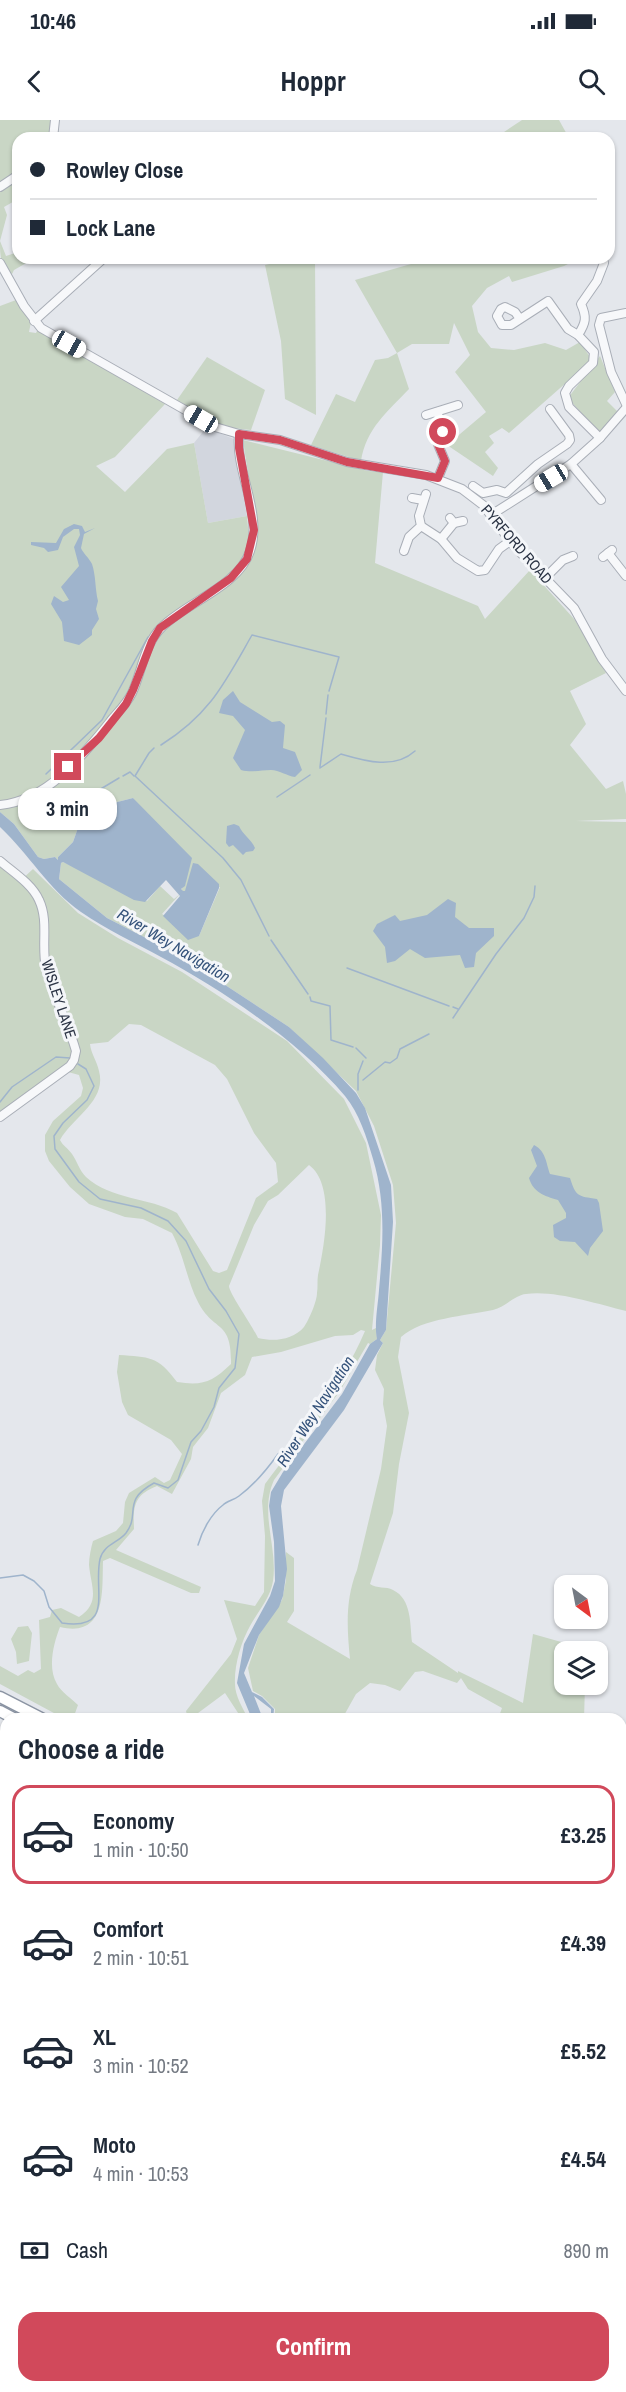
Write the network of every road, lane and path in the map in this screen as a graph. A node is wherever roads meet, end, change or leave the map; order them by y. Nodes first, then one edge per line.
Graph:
1 (0, 263) edge
2 (97, 264) edge
3 (604, 264) edge
4 (626, 313) edge
5 (520, 319) dead end
6 (34, 321) junction
7 (578, 335) junction
8 (458, 405) dead end
9 (625, 408) edge
10 (550, 410) dead end
11 (437, 412) junction
12 (426, 416) dead end
13 (239, 434) junction
14 (600, 438) junction
15 (572, 464) junction
16 (530, 471) junction
17 (438, 478) junction
18 (540, 484) junction
19 (473, 486) dead end
20 (412, 498) dead end
21 (601, 500) dead end
22 (491, 514) junction
23 (456, 521) dead end
24 (421, 526) junction
25 (441, 539) junction
26 (510, 541) junction
27 (404, 547) dead end
28 (608, 554) dead end
29 (573, 556) dead end
30 (626, 576) edge
31 (545, 578) junction
32 (626, 691) edge
33 (0, 805) edge
34 (0, 861) edge
35 (0, 1117) edge
36 (0, 1697) edge
37 (31, 1713) edge

1 - 6 street
2 - 6 street
3 - 7 street
4 - 9 street
5 - 7 street
6 - 13 street, PYRFORD ROAD
7 - 14 street
8 - 11 street
9 - 14 street
10 - 16 street
11 - 12 street
11 - 17 street
13 - 17 street, PYRFORD ROAD
13 - 33 street
14 - 15 street
15 - 18 street
15 - 21 street
16 - 18 street
16 - 19 street
17 - 22 street, PYRFORD ROAD
18 - 22 street
20 - 24 street
22 - 26 street, PYRFORD ROAD
23 - 25 street
24 - 25 street
24 - 27 street
25 - 26 street
26 - 31 street, PYRFORD ROAD
28 - 30 street
29 - 31 street
31 - 32 street, PYRFORD ROAD
34 - 35 street, WISLEY LANE
36 - 37 highway

